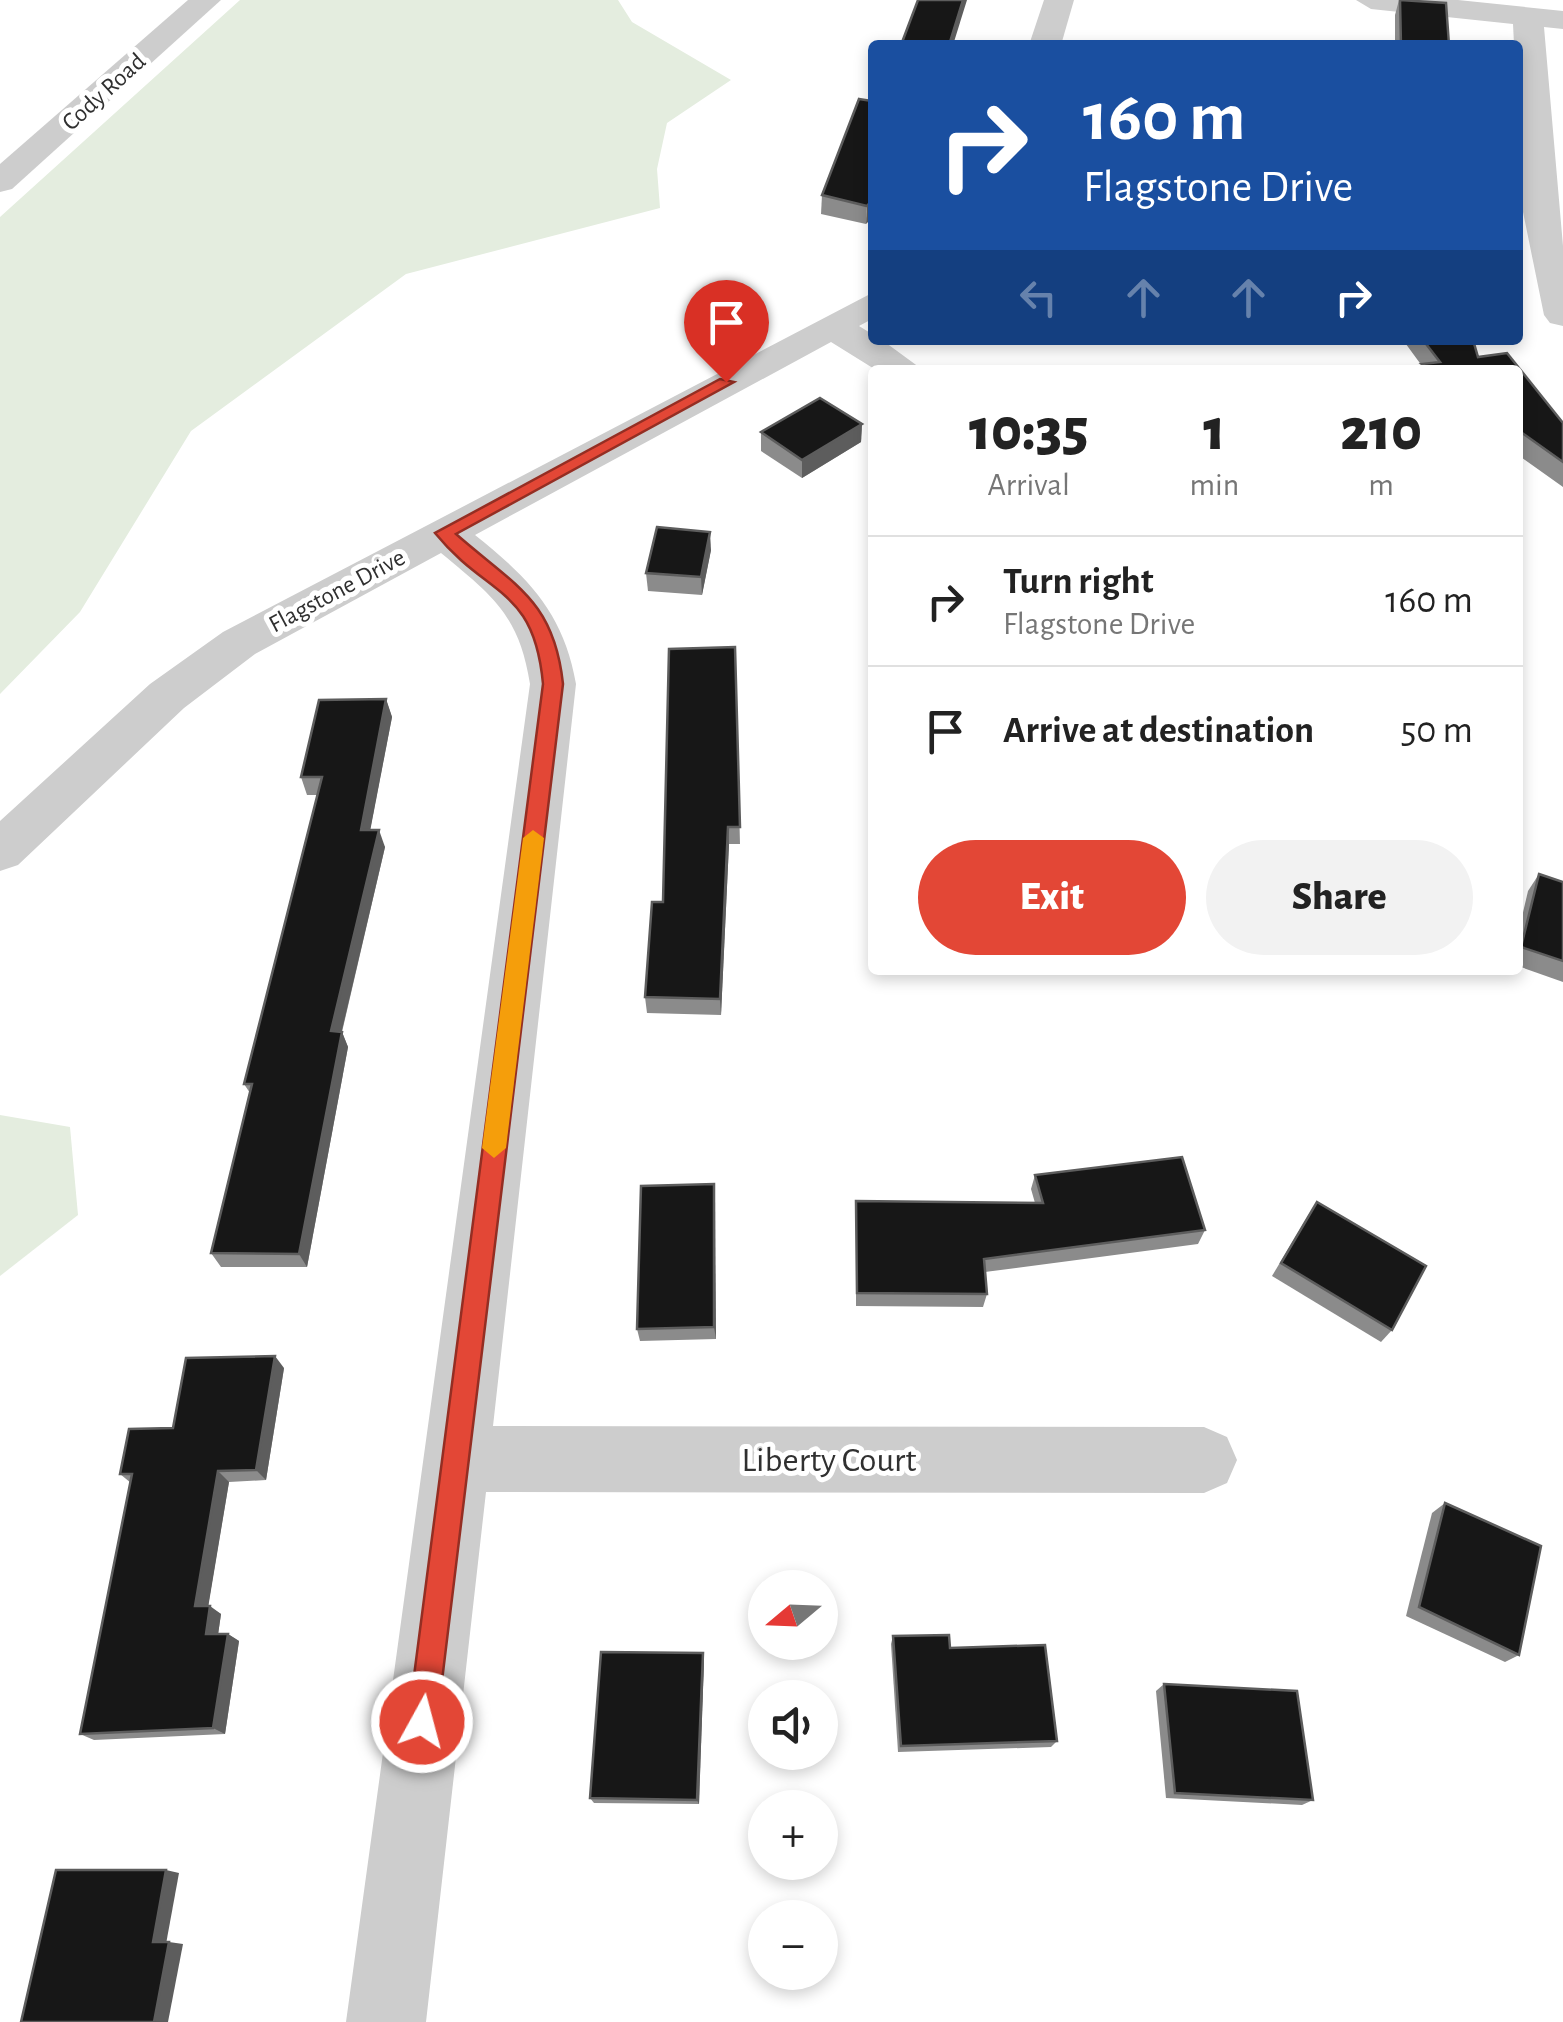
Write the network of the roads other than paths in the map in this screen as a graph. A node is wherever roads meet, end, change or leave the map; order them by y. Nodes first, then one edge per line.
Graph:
1 (206, 0) edge
2 (1059, 0) edge
3 (1371, 0) edge
4 (1528, 16) junction
5 (1563, 20) edge
6 (1047, 40) edge
7 (0, 182) edge
8 (1557, 264) edge
9 (868, 306) edge
10 (1563, 315) edge
11 (832, 326) junction
12 (894, 365) edge
13 (444, 533) junction
14 (0, 851) edge
15 (454, 1460) junction
16 (1204, 1460) dead end
17 (386, 2022) edge

1 - 7 street, Cody Road
2 - 6 street
3 - 4 street
4 - 5 street
4 - 8 street
8 - 10 street
9 - 11 street, Flagstone Drive
11 - 12 street
11 - 13 street, Flagstone Drive
13 - 14 street, Flagstone Drive
13 - 15 street
15 - 16 street, Liberty Court
15 - 17 street

